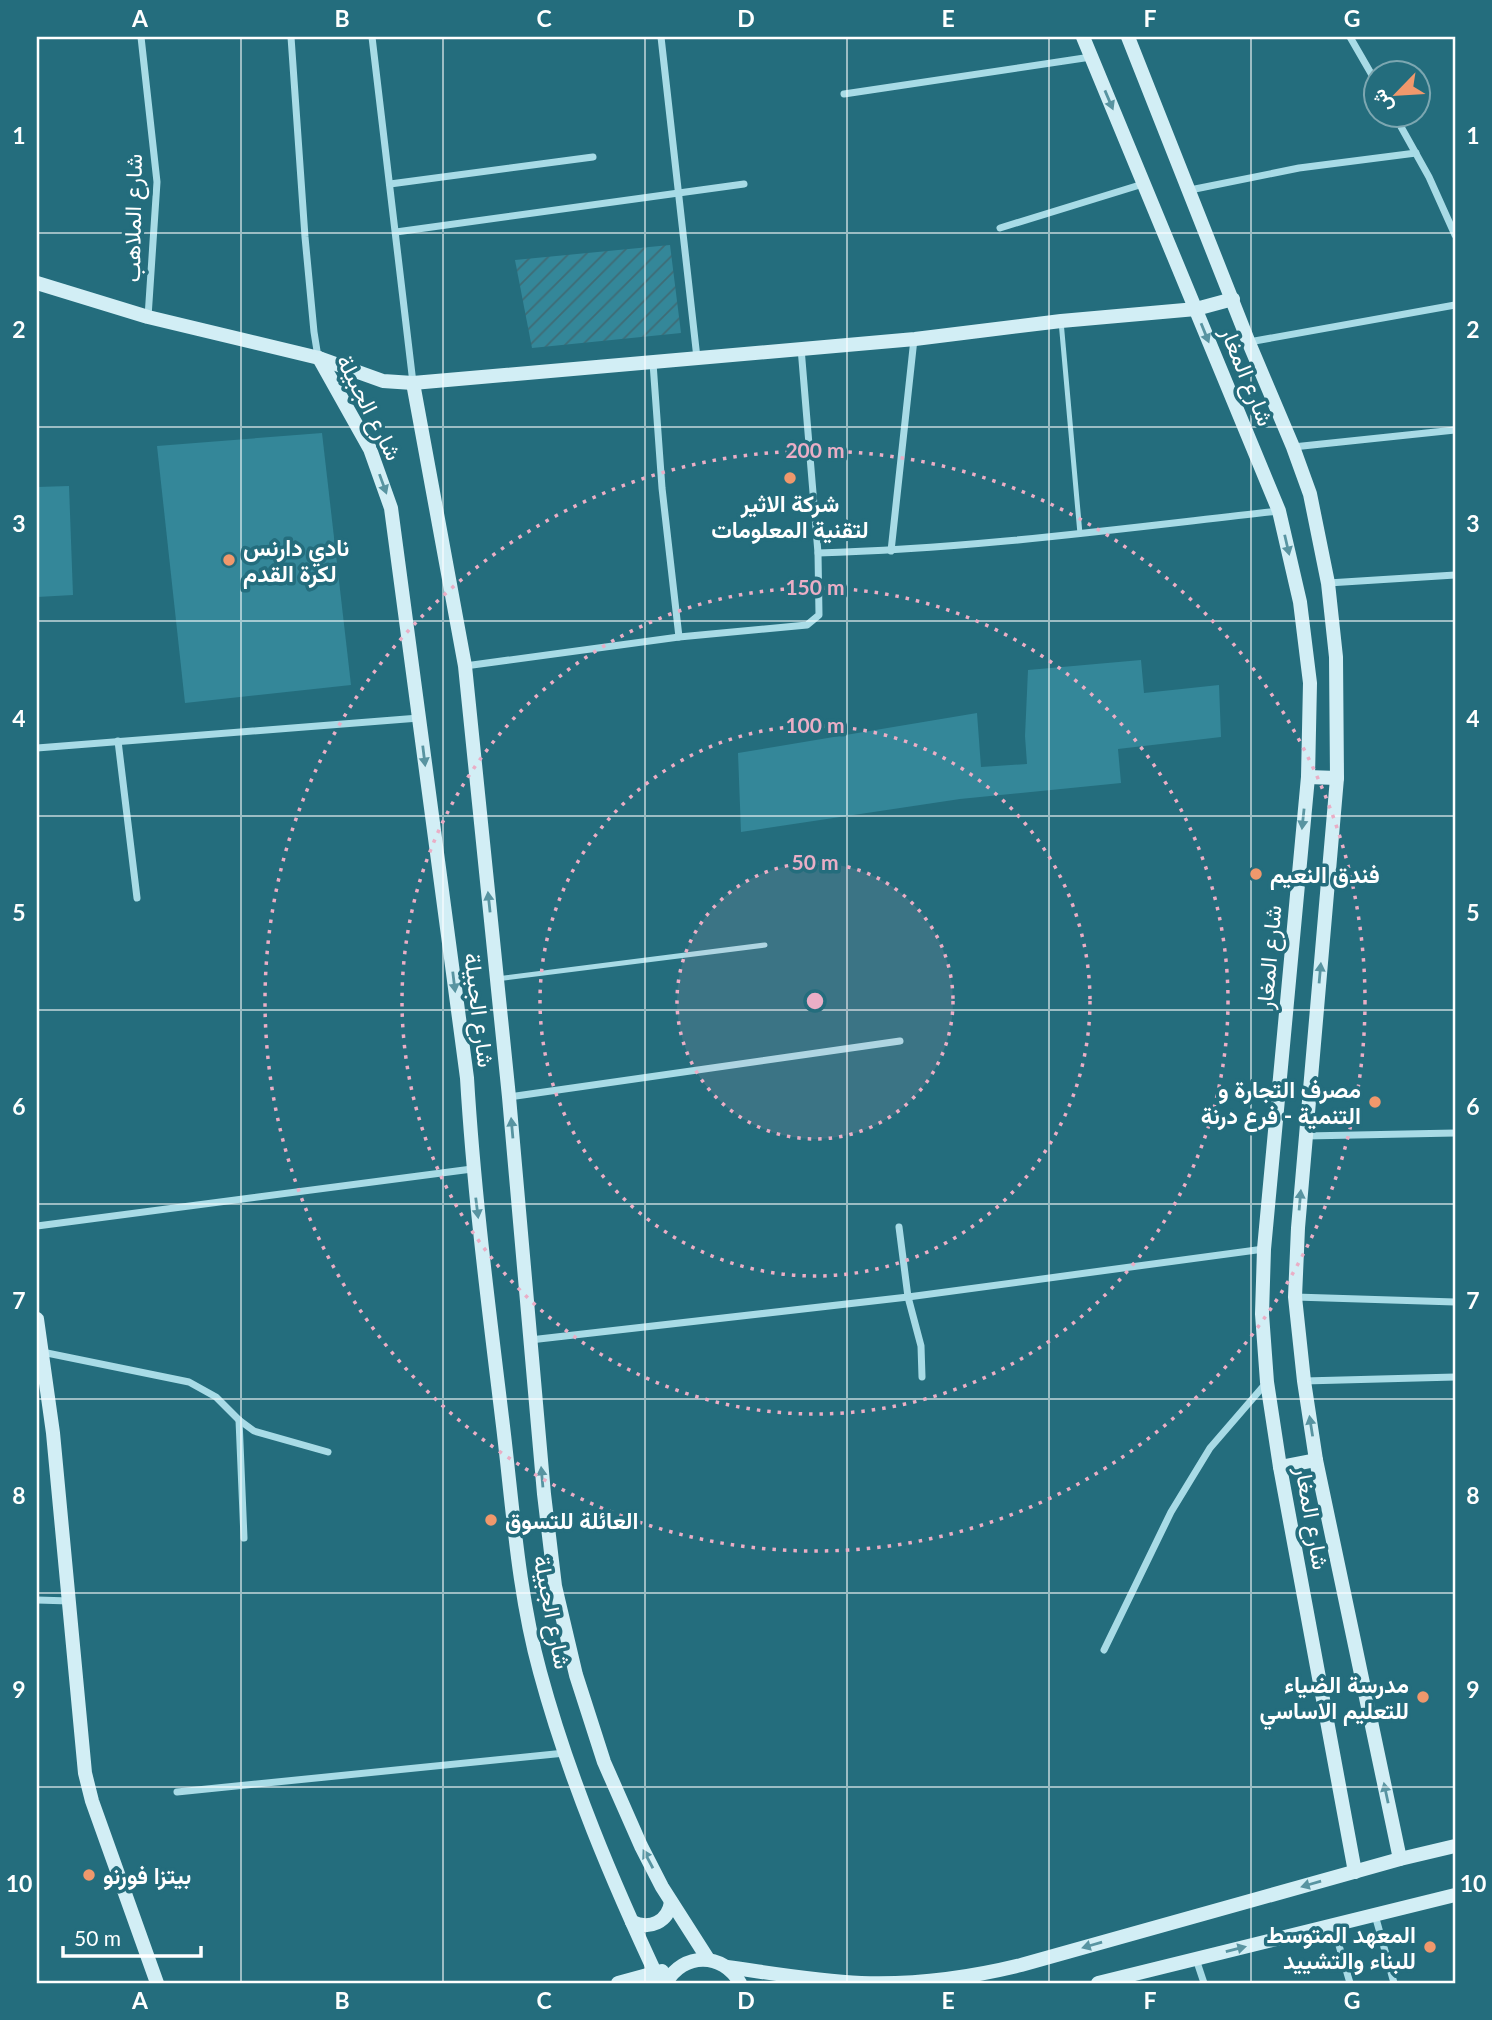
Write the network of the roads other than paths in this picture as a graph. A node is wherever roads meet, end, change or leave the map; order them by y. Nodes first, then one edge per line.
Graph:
1 (141, 37) edge
2 (291, 37) edge
3 (372, 37) edge
4 (661, 37) edge
5 (1083, 37) edge
6 (1128, 37) edge
7 (1350, 37) edge
8 (1091, 57) junction
9 (1364, 60) edge
10 (844, 94) dead end
11 (1403, 130) edge
12 (1416, 153) junction
13 (593, 157) dead end
14 (1144, 183) junction
15 (390, 184) junction
16 (744, 184) dead end
17 (1190, 190) junction
18 (678, 193) junction
19 (1000, 228) dead end
20 (396, 232) junction
21 (1455, 235) edge
22 (37, 283) edge
23 (1233, 299) junction
24 (1455, 305) edge
25 (1196, 309) junction
26 (148, 317) junction
27 (1061, 321) junction
28 (915, 339) junction
29 (1249, 342) junction
30 (801, 348) junction
31 (319, 358) junction
32 (697, 358) junction
33 (653, 363) junction
34 (413, 383) junction
35 (1455, 430) edge
36 (1293, 447) junction
37 (1279, 511) junction
38 (1080, 534) junction
39 (891, 551) junction
40 (818, 553) junction
41 (1455, 575) edge
42 (1328, 583) junction
43 (679, 637) junction
44 (465, 666) junction
45 (419, 718) junction
46 (118, 741) junction
47 (37, 748) edge
48 (1308, 776) junction
49 (1337, 778) junction
50 (137, 898) dead end
51 (765, 945) dead end
52 (497, 979) junction
53 (900, 1041) dead end
54 (509, 1097) junction
55 (1455, 1133) edge
56 (1306, 1136) junction
57 (472, 1169) junction
58 (37, 1226) edge
59 (899, 1227) dead end
60 (1264, 1249) junction
61 (908, 1297) junction
62 (1295, 1297) junction
63 (1455, 1302) edge
64 (37, 1319) edge
65 (530, 1340) junction
66 (42, 1352) junction
67 (922, 1377) dead end
68 (1455, 1377) edge
69 (1304, 1381) junction
70 (1267, 1382) junction
71 (239, 1420) junction
72 (328, 1452) dead end
73 (1316, 1460) junction
74 (1280, 1467) junction
75 (244, 1538) dead end
76 (37, 1600) edge
77 (70, 1601) junction
78 (1104, 1650) dead end
79 (566, 1753) junction
80 (177, 1792) dead end
81 (1455, 1846) edge
82 (1400, 1860) junction
83 (1355, 1872) junction
84 (1455, 1895) edge
85 (671, 1902) junction
86 (1375, 1915) junction
87 (632, 1922) junction
88 (1333, 1925) junction
89 (708, 1959) junction
90 (1196, 1959) junction
91 (727, 1967) junction
92 (660, 1980) edge
93 (157, 1983) edge
94 (618, 1983) edge
95 (740, 1983) edge
96 (860, 1983) edge
97 (1098, 1983) edge
98 (1203, 1983) edge
99 (1350, 1983) edge
100 (1394, 1983) edge

1 - 26 street, شارع الملاهب
2 - 31 street, شارع الجبيلة
3 - 15 street
4 - 18 street
5 - 8 street, شارع المغار
6 - 17 street, شارع المغار
7 - 9 street
8 - 10 street
8 -> 14 street, شارع المغار
11 - 12 street
12 - 17 street
12 - 21 street
13 - 15 street
14 - 19 street
14 - 25 street, شارع المغار
15 - 20 street
16 - 18 street
17 - 23 street, شارع المغار
18 - 20 street
18 - 32 street
20 - 34 street
22 - 26 street
23 - 25 street
23 - 29 street, شارع المغار
24 - 29 street
25 - 27 street
25 -> 37 street, شارع المغار
26 - 31 street
27 - 28 street
27 - 38 lane
28 - 30 street
28 - 39 street
29 - 36 street, شارع المغار
30 - 32 street
30 - 40 street
31 - 34 street
31 -> 45 street, شارع الجبيلة
32 - 33 street
33 - 34 street
33 - 43 street
34 - 44 street
35 - 36 street
36 - 42 street, شارع المغار
37 - 38 street
37 -> 48 street, شارع المغار
38 - 39 street
39 - 40 street
40 - 43 street
41 - 42 street
42 - 49 street, شارع المغار
43 - 44 street
52 -> 44 street
45 - 46 street
45 -> 57 street, شارع الجبيلة
46 - 47 street
46 - 50 street
48 - 49 street
48 -> 60 street, شارع المغار
56 -> 49 street, شارع المغار
51 - 52 lane
52 - 54 street
53 - 54 street
65 -> 54 street
55 - 56 street
62 -> 56 street, شارع المغار
57 - 58 street
57 -> 79 street, شارع الجبيلة
59 - 61 street
60 - 61 street
60 - 70 street, شارع المغار
61 - 65 street
61 - 67 street
62 - 63 street
62 - 69 street, شارع المغار
64 - 66 street
85 -> 65 street
66 - 71 street
66 - 77 street
68 - 69 street
73 -> 69 street, شارع المغار
70 - 74 street, شارع المغار
70 - 78 street
71 - 72 street
71 - 75 street
73 - 74 street
82 -> 73 street, شارع المغار
74 - 83 street, شارع المغار
76 - 77 street
77 - 93 street
79 - 80 street
79 - 87 street, شارع الجبيلة
81 - 82 street
82 - 83 street
83 -> 96 street
84 - 86 street
85 - 87 street
85 - 89 street
86 - 88 street
86 - 100 street
87 - 92 street, شارع الجبيلة
90 -> 88 street
88 - 99 street
89 - 91 street
89 - 92 street
90 - 97 street
90 - 98 street
91 - 95 street
91 - 96 street
92 - 94 street

